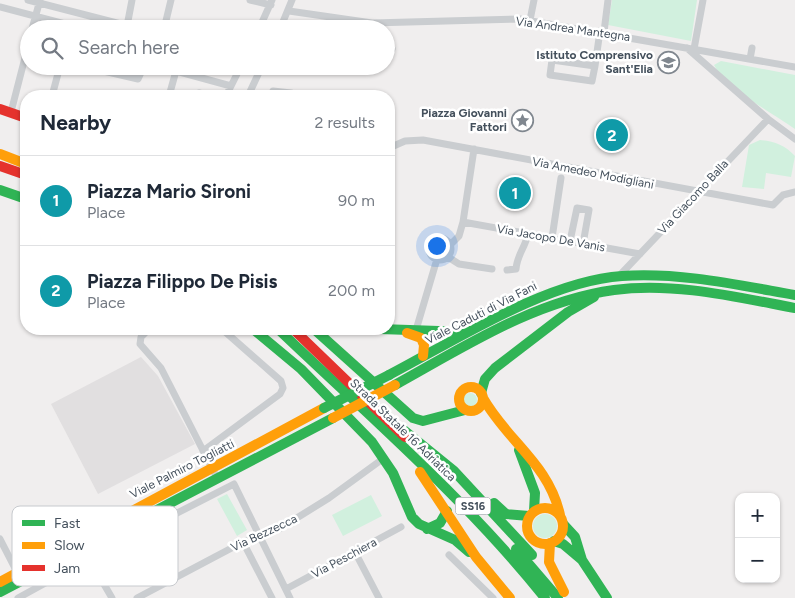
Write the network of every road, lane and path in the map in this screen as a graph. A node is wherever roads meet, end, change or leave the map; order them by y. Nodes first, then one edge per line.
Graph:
1 (28, 0) edge
2 (132, 0) edge
3 (171, 0) edge
4 (250, 0) edge
5 (292, 0) edge
6 (534, 0) edge
7 (608, 0) edge
8 (703, 0) edge
9 (40, 1) edge
10 (271, 3) edge
11 (0, 7) edge
12 (289, 11) junction
13 (35, 16) junction
14 (34, 20) edge
15 (50, 20) edge
16 (106, 20) edge
17 (128, 20) edge
18 (166, 20) edge
19 (264, 20) edge
20 (284, 20) edge
21 (332, 20) edge
22 (530, 20) junction
23 (395, 25) edge
24 (602, 32) junction
25 (690, 48) junction
26 (752, 48) dead end
27 (750, 59) junction
28 (595, 66) junction
29 (795, 67) edge
30 (21, 75) edge
31 (58, 75) edge
32 (121, 75) edge
33 (140, 75) edge
34 (175, 75) edge
35 (191, 75) edge
36 (237, 75) edge
37 (258, 75) edge
38 (232, 86) junction
39 (54, 90) edge
40 (171, 90) edge
41 (230, 90) edge
42 (251, 90) edge
43 (0, 109) edge
44 (11, 112) junction
45 (20, 116) edge
46 (768, 119) junction
47 (795, 139) edge
48 (395, 146) edge
49 (474, 149) junction
50 (0, 154) edge
51 (20, 162) edge
52 (0, 166) edge
53 (20, 173) edge
54 (561, 178) dead end
55 (0, 190) edge
56 (696, 192) junction
57 (795, 192) edge
58 (20, 197) edge
59 (463, 222) junction
60 (528, 234) junction
61 (552, 238) junction
62 (570, 241) junction
63 (451, 244) junction
64 (583, 244) junction
65 (640, 254) junction
66 (448, 257) junction
67 (437, 259) junction
68 (492, 269) dead end
69 (507, 270) dead end
70 (620, 276) junction
71 (604, 292) junction
72 (795, 295) edge
73 (795, 308) edge
74 (395, 330) edge
75 (416, 330) junction
76 (395, 331) edge
77 (469, 332) junction
78 (143, 335) edge
79 (229, 335) edge
80 (261, 335) edge
81 (285, 335) edge
82 (299, 335) edge
83 (321, 335) edge
84 (423, 356) junction
85 (460, 394) junction
86 (482, 395) junction
87 (324, 408) joint
88 (470, 410) junction
89 (441, 414) junction
90 (333, 418) joint
91 (381, 420) junction
92 (496, 420) junction
93 (517, 445) junction
94 (203, 451) junction
95 (384, 458) junction
96 (438, 458) junction
97 (214, 473) junction
98 (152, 506) edge
99 (156, 506) edge
100 (447, 511) junction
101 (178, 513) edge
102 (532, 513) junction
103 (561, 519) junction
104 (401, 527) dead end
105 (427, 528) junction
106 (258, 536) junction
107 (0, 539) edge
108 (243, 542) junction
109 (552, 542) junction
110 (355, 552) junction
111 (449, 555) dead end
112 (476, 557) junction
113 (582, 560) junction
114 (12, 562) edge
115 (178, 577) edge
116 (12, 583) edge
117 (39, 586) edge
118 (105, 586) edge
119 (160, 586) edge
120 (286, 588) junction
121 (0, 592) edge
122 (564, 596) edge
123 (18, 598) edge
124 (112, 598) edge
125 (138, 598) edge
126 (272, 598) edge
127 (290, 598) edge
128 (378, 598) edge
129 (493, 598) edge
130 (510, 598) edge
131 (545, 598) edge
132 (607, 598) edge

1 - 9 street
2 - 17 street
3 - 18 street
4 - 10 street
5 - 12 street
6 - 22 street
7 - 24 street
8 - 25 street
9 - 13 street
9 - 16 street
10 - 19 street
11 - 13 street
12 - 20 street
12 - 21 street, Via Andrea Mantegna
13 - 14 street
13 - 15 street
22 - 23 street, Via Andrea Mantegna
22 - 24 street, Via Andrea Mantegna
24 - 25 street, Via Andrea Mantegna
24 - 28 street
25 - 27 street, Via Andrea Mantegna
25 - 46 street
26 - 27 street
27 - 29 street, Via Andrea Mantegna
28 - 28 street
30 - 44 street
31 - 39 street
32 - 33 street
34 - 40 street
35 - 38 street
36 - 38 street
37 - 42 street
38 - 41 street
43 - 44 main road
44 - 45 main road
46 - 47 street
46 - 56 street, Via Giacomo Balla
48 - 49 street, Via Amedeo Modigliani
49 - 56 street, Via Amedeo Modigliani
49 - 59 street
50 - 51 main road
52 - 53 main road
54 - 61 street
55 - 58 main road
56 - 57 street, Via Amedeo Modigliani
56 - 65 street, Via Giacomo Balla
59 - 60 street, Via Jacopo De Vanis
59 - 63 street
60 - 61 street, Via Jacopo De Vanis
60 - 69 street
61 - 62 street, Via Jacopo De Vanis
62 - 64 street, Via Jacopo De Vanis
62 - 64 street
63 - 66 street
63 - 67 street
64 - 65 street, Via Jacopo De Vanis
65 - 70 street, Via Giacomo Balla
66 - 67 street
66 - 68 street
67 - 75 street
70 - 72 main road, Viale Caduti di Via Fani
70 - 77 main road, Viale Caduti di Via Fani
71 - 73 main road, Viale Caduti di Via Fani
71 - 86 main road
71 - 90 main road, Viale Caduti di Via Fani, bridge
74 - 75 main road
75 - 77 main road
76 - 84 main road
77 - 84 main road, Viale Caduti di Via Fani
78 - 94 street
79 - 94 street
80 - 95 main road
81 - 91 main road, Strada Statale 16 Adriatica / SS16
82 - 91 main road, Strada Statale 16 Adriatica / SS16
83 - 89 main road
84 - 87 main road, Viale Caduti di Via Fani, bridge
85 - 86 main road
85 - 88 main road
85 - 89 main road
86 - 88 main road
86 - 92 main road
87 - 97 main road, Viale Palmiro Togliatti
88 - 89 main road
88 - 92 main road
90 - 97 main road, Viale Palmiro Togliatti
91 - 96 main road
91 - 100 main road
91 - 122 main road, Strada Statale 16 Adriatica / SS16
91 - 131 main road, Strada Statale 16 Adriatica / SS16
92 - 93 main road
93 - 102 main road
93 - 103 main road
94 - 97 street
95 - 105 main road
95 - 106 street, Via Bezzecca
96 - 102 main road
96 - 122 main road
97 - 98 main road, Viale Palmiro Togliatti
97 - 99 main road, Viale Palmiro Togliatti
100 - 105 main road
100 - 112 main road
101 - 106 street
102 - 103 main road
102 - 109 main road
103 - 109 main road
103 - 113 main road
104 - 110 street, Via Peschiera
105 - 112 main road
106 - 108 street, Via Bezzecca
106 - 120 street
107 - 114 street
108 - 115 street, Via Bezzecca
108 - 126 street
109 - 113 main road
109 - 122 main road
110 - 120 street, Via Peschiera
110 - 128 street
111 - 129 street
112 - 130 main road
113 - 132 main road
116 - 121 main road, Viale Palmiro Togliatti
117 - 123 street
118 - 124 street
119 - 125 street, Via Bezzecca
120 - 127 street

